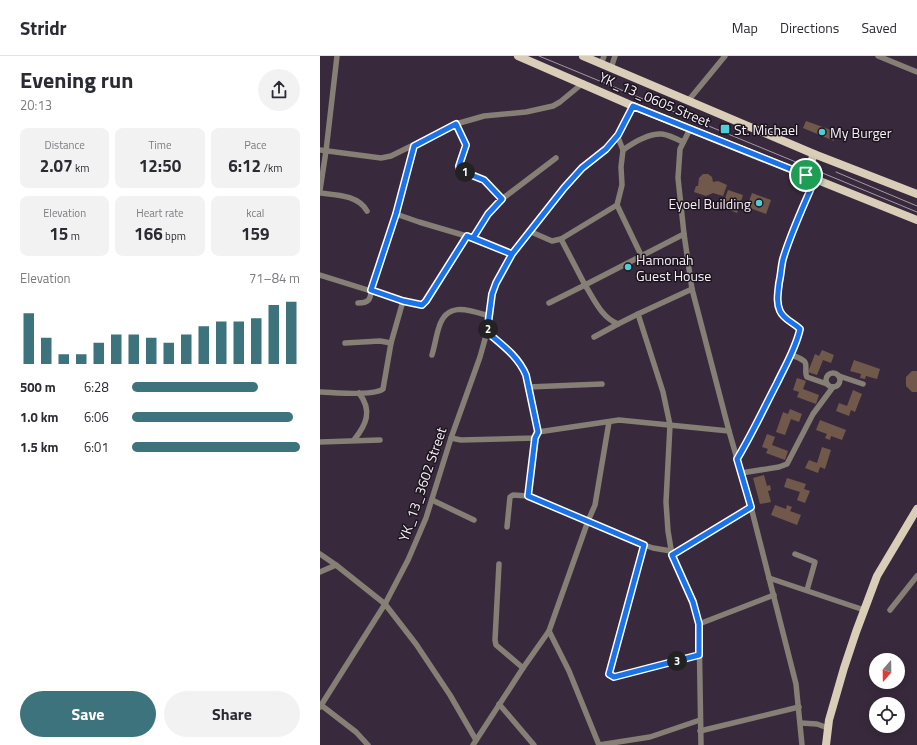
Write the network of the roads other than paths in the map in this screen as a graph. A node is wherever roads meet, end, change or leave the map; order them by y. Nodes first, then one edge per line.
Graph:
1 (337, 56) edge
2 (518, 56) edge
3 (583, 56) edge
4 (615, 56) edge
5 (725, 56) edge
6 (878, 56) edge
7 (602, 60) edge
8 (611, 68) junction
9 (917, 72) edge
10 (583, 83) junction
11 (688, 101) junction
12 (633, 106) junction
13 (456, 124) junction
14 (690, 129) junction
15 (618, 135) junction
16 (683, 142) junction
17 (414, 146) junction
18 (320, 150) edge
19 (623, 150) junction
20 (326, 151) junction
21 (814, 154) junction
22 (556, 158) dead end
23 (806, 175) junction
24 (815, 179) junction
25 (320, 192) edge
26 (917, 193) edge
27 (502, 199) junction
28 (617, 205) junction
29 (367, 211) dead end
30 (396, 214) junction
31 (917, 220) edge
32 (528, 231) junction
33 (684, 234) junction
34 (473, 238) junction
35 (561, 239) junction
36 (512, 254) junction
37 (641, 256) junction
38 (320, 275) edge
39 (585, 285) junction
40 (692, 289) junction
41 (371, 290) junction
42 (403, 301) junction
43 (358, 303) dead end
44 (549, 304) dead end
45 (638, 314) junction
46 (489, 316) junction
47 (618, 324) junction
48 (487, 332) junction
49 (594, 337) dead end
50 (345, 343) dead end
51 (391, 343) junction
52 (432, 354) dead end
53 (790, 355) junction
54 (840, 376) junction
55 (602, 384) dead end
56 (863, 384) dead end
57 (830, 385) junction
58 (528, 387) junction
59 (320, 392) edge
60 (359, 393) junction
61 (609, 422) junction
62 (670, 424) junction
63 (729, 431) junction
64 (538, 432) junction
65 (451, 438) junction
66 (535, 438) junction
67 (354, 440) junction
68 (380, 440) dead end
69 (320, 442) edge
70 (737, 459) junction
71 (741, 473) junction
72 (528, 496) junction
73 (432, 500) junction
74 (751, 507) junction
75 (917, 509) edge
76 (474, 520) dead end
77 (588, 521) junction
78 (507, 527) dead end
79 (644, 545) junction
80 (672, 553) junction
81 (320, 554) edge
82 (795, 554) dead end
83 (499, 564) dead end
84 (336, 565) junction
85 (320, 572) edge
86 (917, 576) edge
87 (769, 578) junction
88 (807, 590) junction
89 (774, 595) junction
90 (385, 604) junction
91 (864, 610) junction
92 (890, 610) dead end
93 (699, 624) junction
94 (549, 631) junction
95 (699, 655) junction
96 (523, 668) junction
97 (499, 704) junction
98 (320, 706) edge
99 (799, 707) junction
100 (700, 720) junction
101 (801, 723) junction
102 (828, 728) junction
103 (700, 731) junction
104 (474, 743) edge
105 (368, 745) edge
106 (534, 745) edge
107 (599, 745) edge
108 (701, 745) edge
109 (802, 745) edge
110 (826, 745) edge

1 - 20 street
2 - 10 main road, YK_13_0605 Street
3 - 7 main road, YK_13_0605 Street
4 - 8 street
5 - 11 street
6 - 9 street
7 - 8 main road, YK_13_0605 Street
8 - 11 main road, YK_13_0605 Street
10 - 12 main road, YK_13_0605 Street
10 - 13 street, YK_13_0605 Street
11 - 21 main road, YK_13_0605 Street
12 - 14 main road, YK_13_0605 Street
12 - 15 street, YK_13_3602 Street
13 - 17 street, YK_13_0605 Street
13 - 27 street
14 - 16 street
14 - 23 main road, YK_13_0605 Street
15 - 19 street
15 - 32 street, YK_13_3602 Street
16 - 19 street
16 - 33 street
17 - 20 street, YK_13_0605 Street
17 - 30 street
18 - 20 street, YK_13_0605 Street
19 - 28 street
20 - 25 street
21 - 23 main road
21 - 26 main road, YK_13_0605 Street
22 - 27 street
23 - 24 main road, YK_13_0605 Street
24 - 31 main road, YK_13_0605 Street
24 - 53 street
25 - 29 street
27 - 34 street
28 - 35 street
28 - 37 street
30 - 34 street
30 - 41 street
32 - 35 street
32 - 36 street, YK_13_3602 Street
33 - 37 street
33 - 40 street
34 - 36 street
34 - 42 street
35 - 39 street
36 - 46 street, YK_13_3602 Street
37 - 39 street
38 - 41 street
39 - 44 street
39 - 47 street
40 - 45 street
40 - 63 street
41 - 42 street
41 - 43 street
42 - 51 street
45 - 47 street
45 - 62 street
46 - 48 street, YK_13_3602 Street
46 - 52 street
47 - 49 street
48 - 58 street
48 - 65 street, YK_13_3602 Street
50 - 51 street
51 - 60 street
53 - 57 street
53 - 70 street
54 - 56 street
54 - 57 street
54 - 57 street
55 - 58 street
57 - 71 street
58 - 64 street
59 - 60 street
60 - 67 street
61 - 62 street
61 - 64 street
61 - 77 street
62 - 63 street
62 - 80 street
63 - 70 street
64 - 66 street
65 - 66 street
65 - 73 street, YK_13_3602 Street
66 - 72 street
67 - 68 street
67 - 69 street
70 - 71 street
71 - 74 street
72 - 77 street
72 - 78 street
73 - 76 street
73 - 90 street, YK_13_3602 Street
74 - 80 street
74 - 87 street
75 - 91 main road
77 - 79 street
77 - 94 street
79 - 80 street
79 - 95 street
80 - 93 street
81 - 84 street
82 - 88 street
83 - 96 street
84 - 85 street
84 - 90 street
86 - 92 street
87 - 88 street
87 - 89 street
88 - 91 street
89 - 93 street
89 - 99 street
90 - 98 street, YK_13_3602 Street
90 - 104 street
91 - 102 main road
93 - 95 street
94 - 96 street
94 - 107 street
95 - 100 street
96 - 97 street
97 - 104 street
97 - 106 street
98 - 105 street
99 - 101 street
99 - 103 street
100 - 103 street
100 - 107 street
101 - 102 street
101 - 109 street
102 - 110 main road
103 - 108 street

